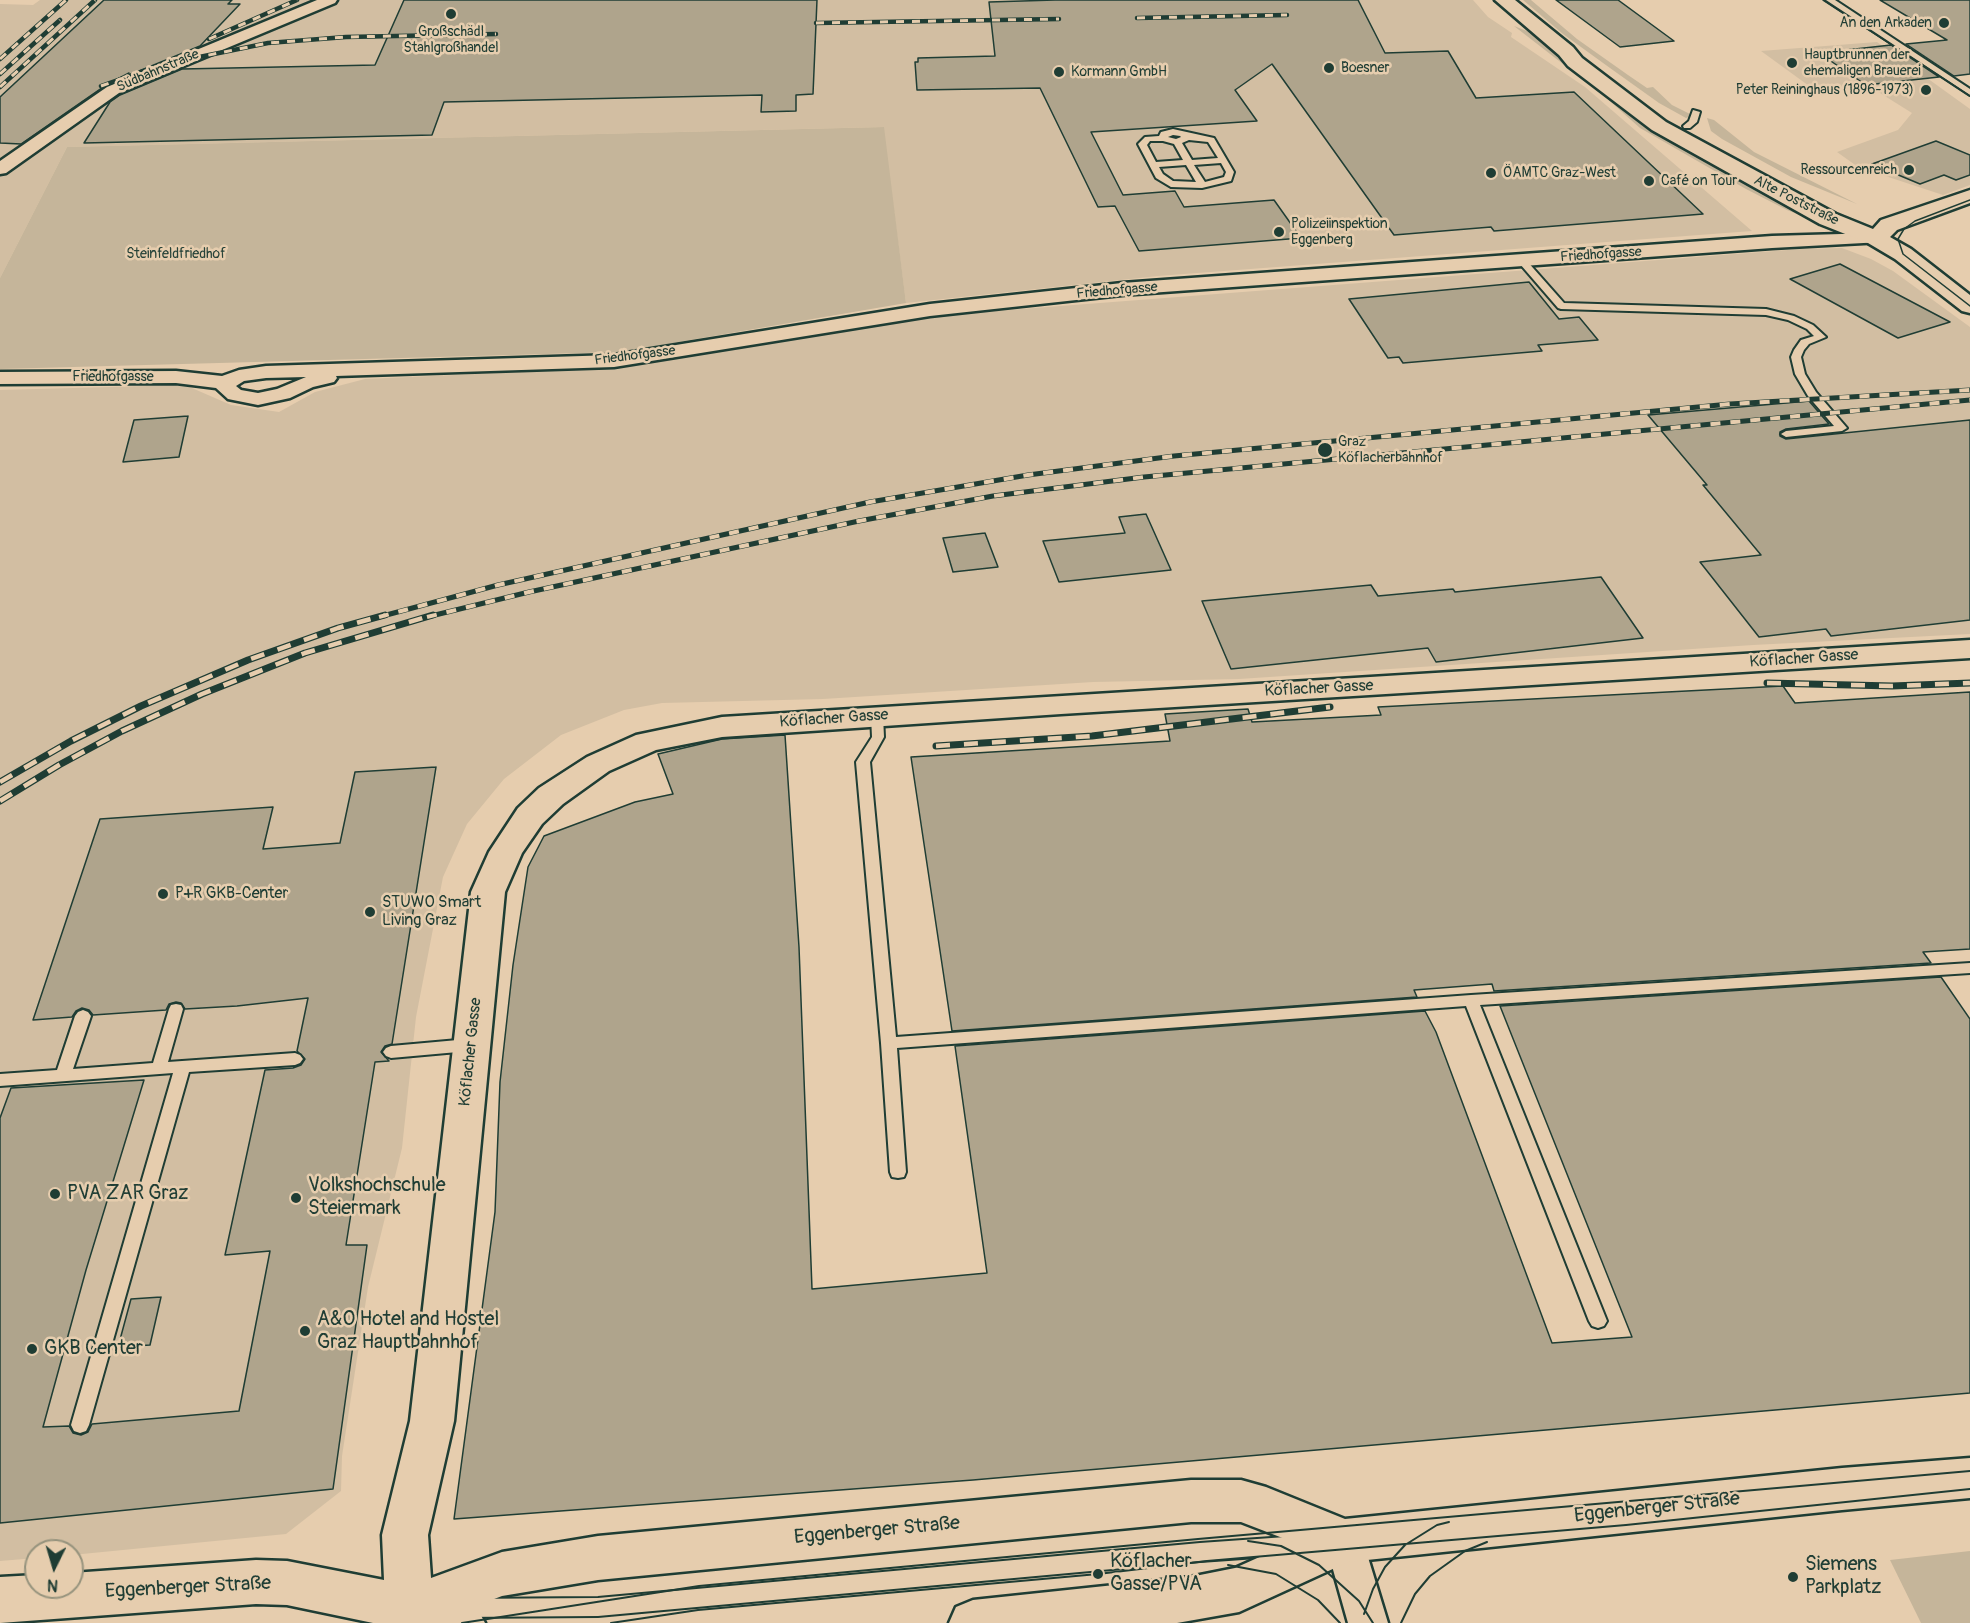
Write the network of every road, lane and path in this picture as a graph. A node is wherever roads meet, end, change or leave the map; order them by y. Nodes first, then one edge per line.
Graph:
1 (330, 0) edge
2 (1504, 0) edge
3 (1830, 0) edge
4 (1566, 51) junction
5 (1970, 93) edge
6 (1186, 136) junction
7 (1163, 138) junction
8 (1178, 142) junction
9 (1224, 160) junction
10 (1190, 162) junction
11 (1152, 165) junction
12 (0, 169) edge
13 (1202, 185) junction
14 (1970, 196) edge
15 (1970, 216) edge
16 (1883, 232) junction
17 (1913, 237) junction
18 (1523, 261) junction
19 (1970, 287) edge
20 (1970, 306) edge
21 (0, 378) edge
22 (1786, 434) dead end
23 (1970, 649) edge
24 (877, 716) junction
25 (1970, 968) edge
26 (1471, 1000) junction
27 (176, 1009) dead end
28 (82, 1016) dead end
29 (889, 1043) junction
30 (471, 1045) junction
31 (391, 1052) dead end
32 (295, 1059) dead end
33 (183, 1067) junction
34 (159, 1068) junction
35 (63, 1076) junction
36 (0, 1080) edge
37 (898, 1172) dead end
38 (1598, 1321) dead end
39 (80, 1425) dead end
40 (1970, 1478) edge
41 (1344, 1541) junction
42 (0, 1600) edge
43 (404, 1618) edge
44 (461, 1623) edge
45 (973, 1623) edge
46 (1368, 1623) edge

1 - 12 street, Südbahnstraße
2 - 4 main road, Alte Poststraße
3 - 5 lane
4 - 16 main road, Alte Poststraße
4 - 16 main road, Alte Poststraße
6 - 7 lane
6 - 8 lane
6 - 9 lane
7 - 8 lane
7 - 11 lane
8 - 10 lane
9 - 10 lane
9 - 13 lane
10 - 11 lane
10 - 13 lane
11 - 13 lane
14 - 16 main road
15 - 17 main road
16 - 17 main road
16 - 18 street, Friedhofgasse
16 - 20 main road, Alte Poststraße
17 - 19 main road
18 - 21 street, Friedhofgasse
18 - 22 lane
23 - 24 main road, Köflacher Gasse
24 - 29 lane
24 - 30 main road, Köflacher Gasse
25 - 26 lane
26 - 29 lane
26 - 38 lane
27 - 34 lane
28 - 35 lane
29 - 37 lane
30 - 31 lane
30 - 43 main road, Köflacher Gasse
32 - 33 lane
33 - 34 lane
33 - 39 lane
34 - 35 lane
35 - 36 lane
40 - 41 main road, Eggenberger Straße
41 - 43 main road, Eggenberger Straße
41 - 45 main road, Eggenberger Straße
41 - 46 street
42 - 43 main road, Eggenberger Straße
43 - 44 main road, Eggenberger Straße

